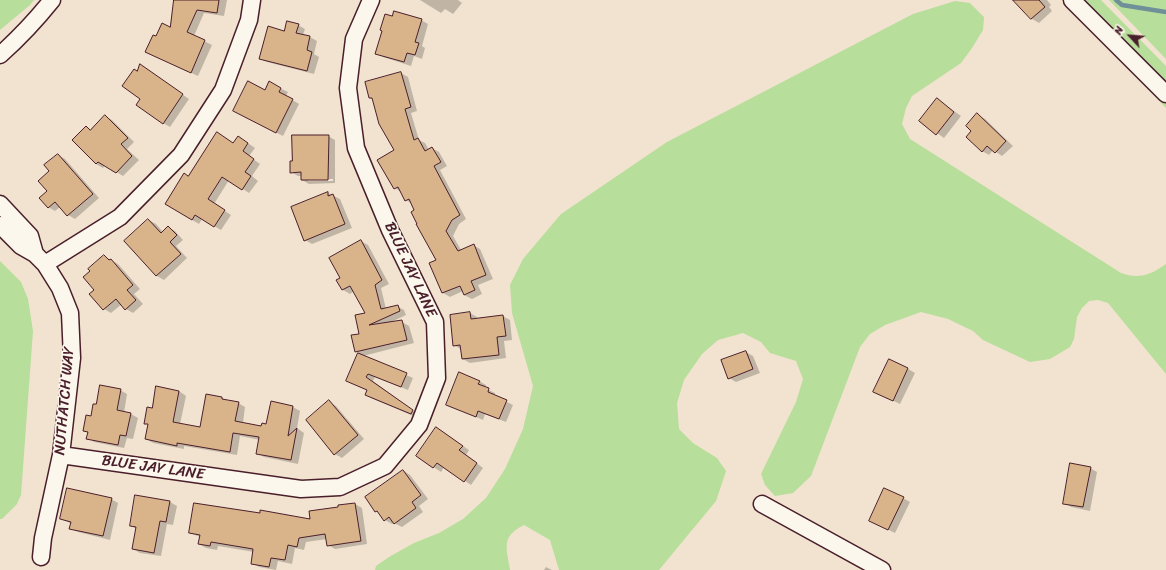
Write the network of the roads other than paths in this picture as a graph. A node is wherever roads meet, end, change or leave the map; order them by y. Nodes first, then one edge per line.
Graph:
1 (52, 0) edge
2 (252, 0) edge
3 (371, 0) edge
4 (1072, 0) edge
5 (0, 55) edge
6 (1166, 94) edge
7 (0, 204) edge
8 (0, 225) edge
9 (40, 259) junction
10 (61, 455) junction
11 (762, 504) dead end
12 (41, 557) dead end
13 (882, 570) edge

1 - 5 street
2 - 9 street
3 - 10 street, BLUE JAY LANE
4 - 6 street
7 - 9 street, NUTHATCH WAY
8 - 9 street, NUTHATCH WAY
9 - 10 street, NUTHATCH WAY
10 - 12 street, NUTHATCH WAY
11 - 13 street

